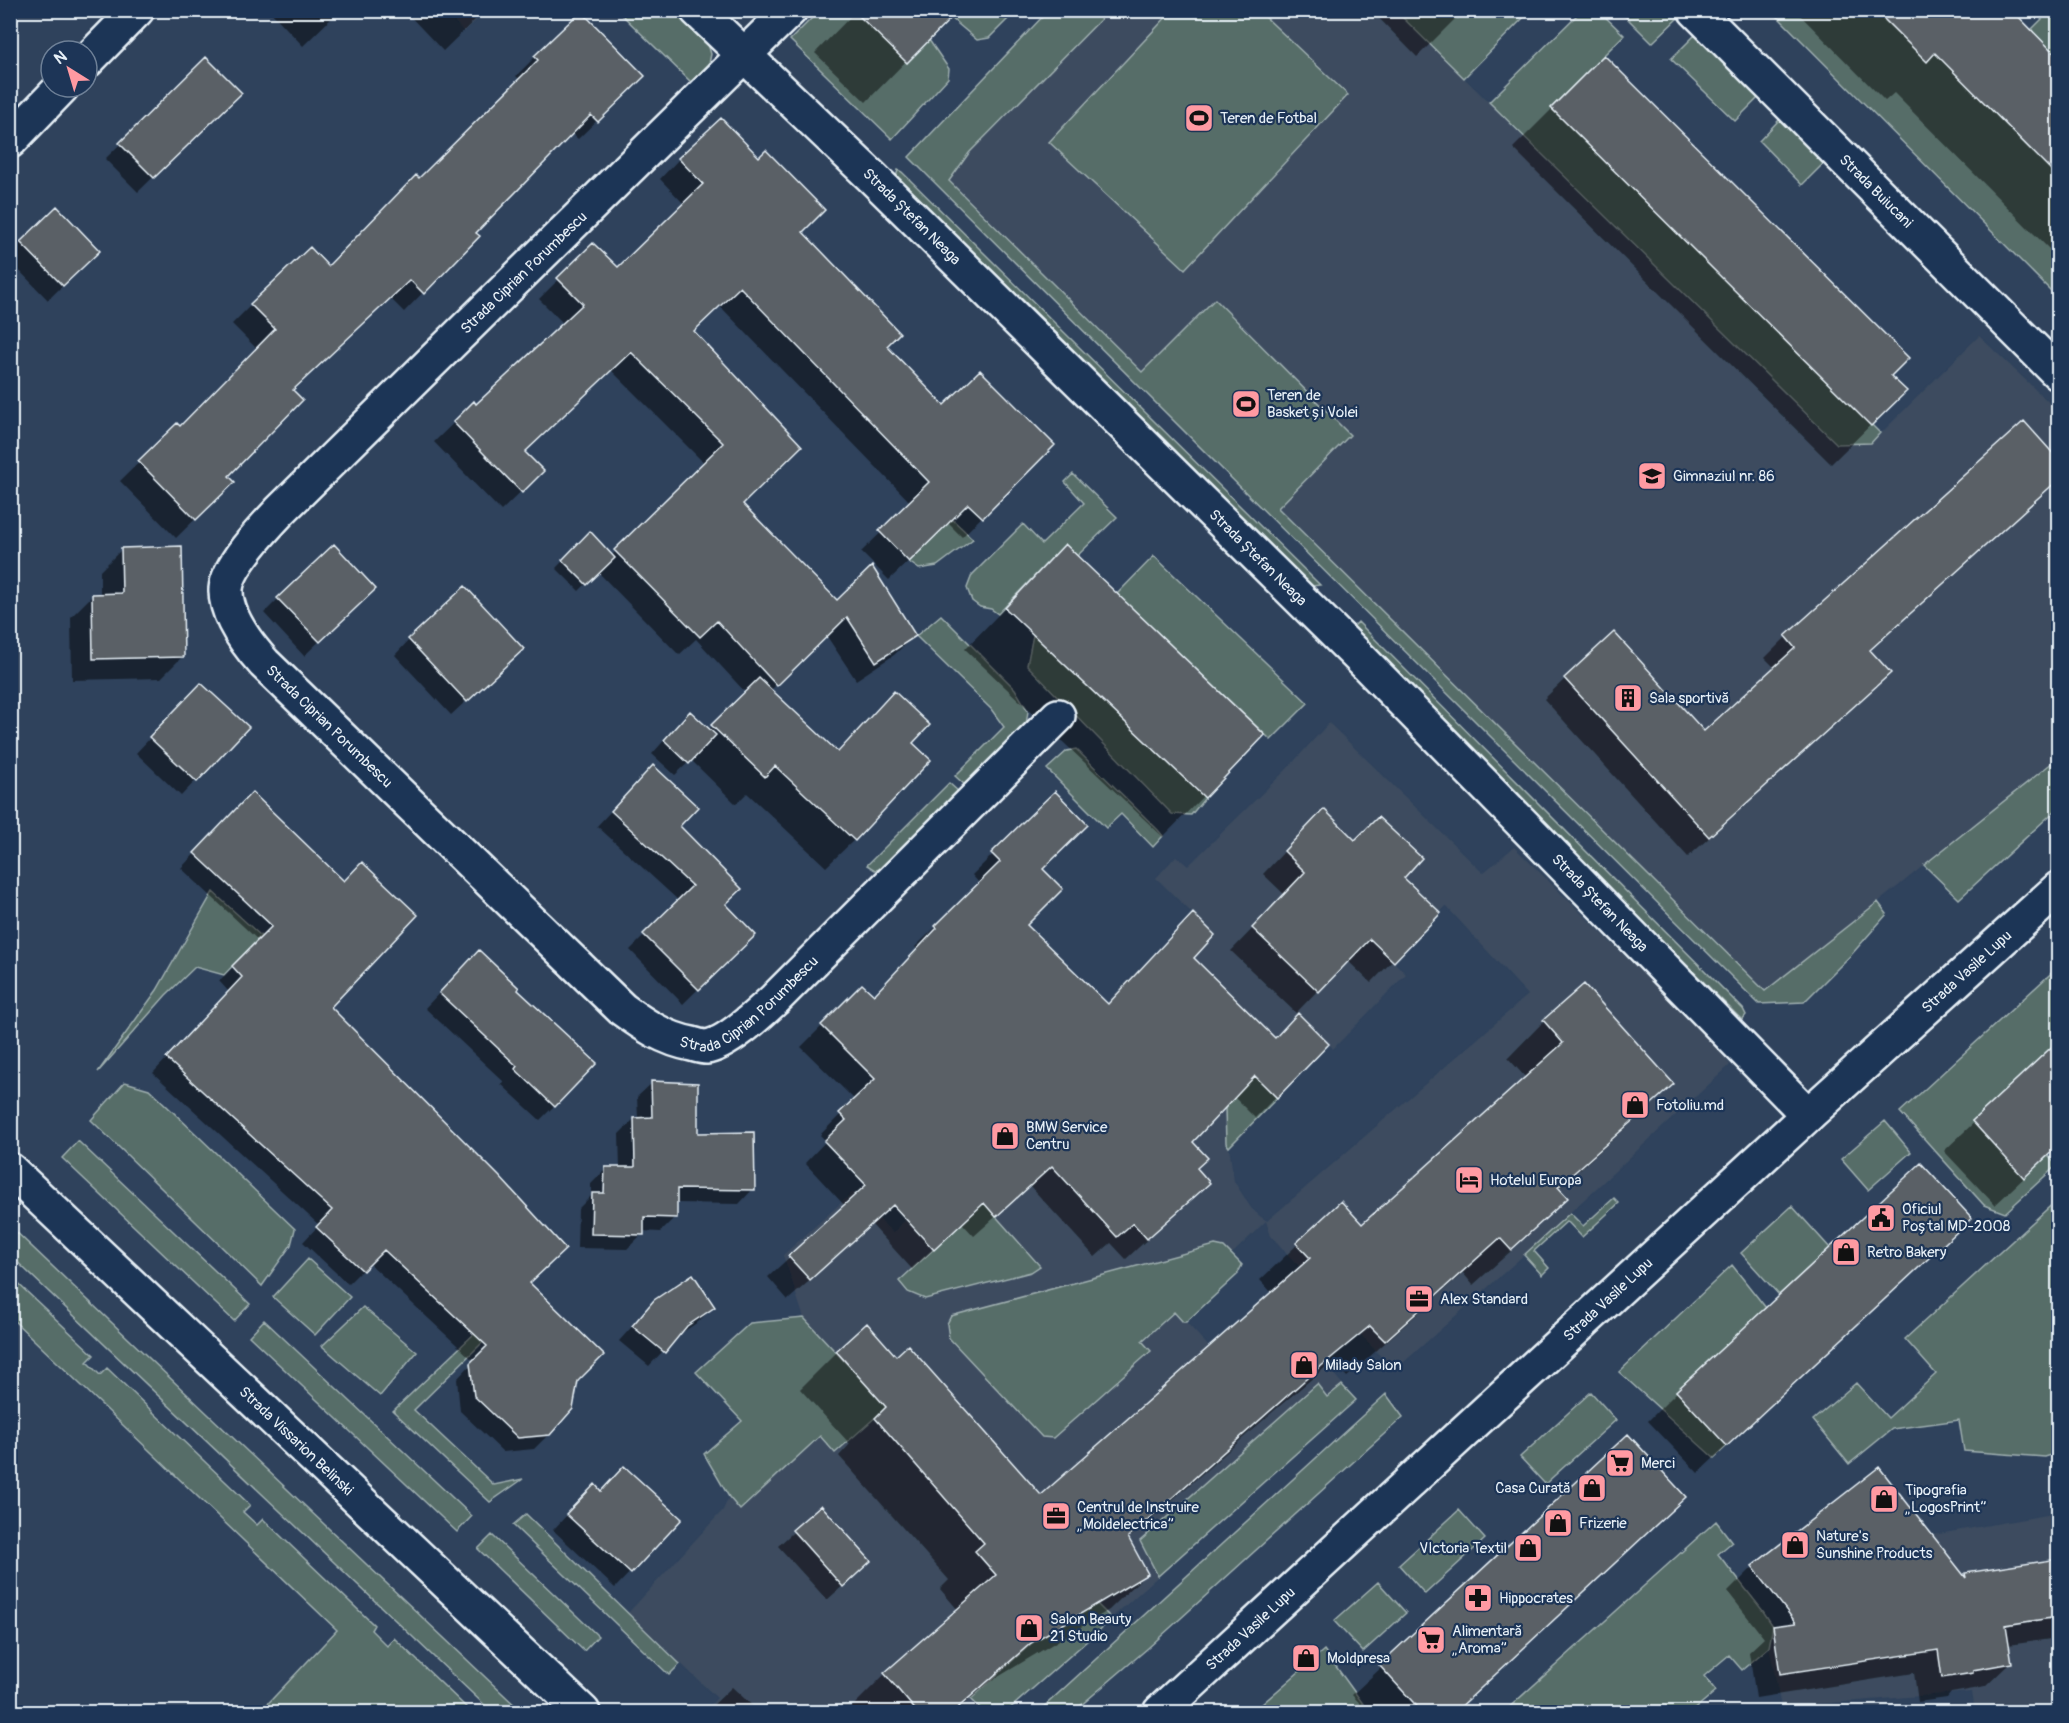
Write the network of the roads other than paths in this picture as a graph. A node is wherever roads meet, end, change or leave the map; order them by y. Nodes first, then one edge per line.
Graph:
1 (137, 10) edge
2 (697, 10) edge
3 (790, 10) edge
4 (1695, 10) edge
5 (99, 50) edge
6 (744, 57) junction
7 (50, 99) edge
8 (10, 141) edge
9 (2058, 373) edge
10 (1058, 716) dead end
11 (2058, 889) edge
12 (1808, 1115) junction
13 (10, 1170) edge
14 (583, 1713) edge
15 (1160, 1713) edge

1 - 5 street
2 - 6 street, Strada Ștefan Neaga
3 - 6 street, Strada Ciprian Porumbescu
4 - 9 street, Strada Buiucani
6 - 10 street, Strada Ciprian Porumbescu
6 - 12 street, Strada Ștefan Neaga
7 - 8 street
11 - 12 street, Strada Vasile Lupu
12 - 15 street, Strada Vasile Lupu
13 - 14 street, Strada Vissarion Belinski

